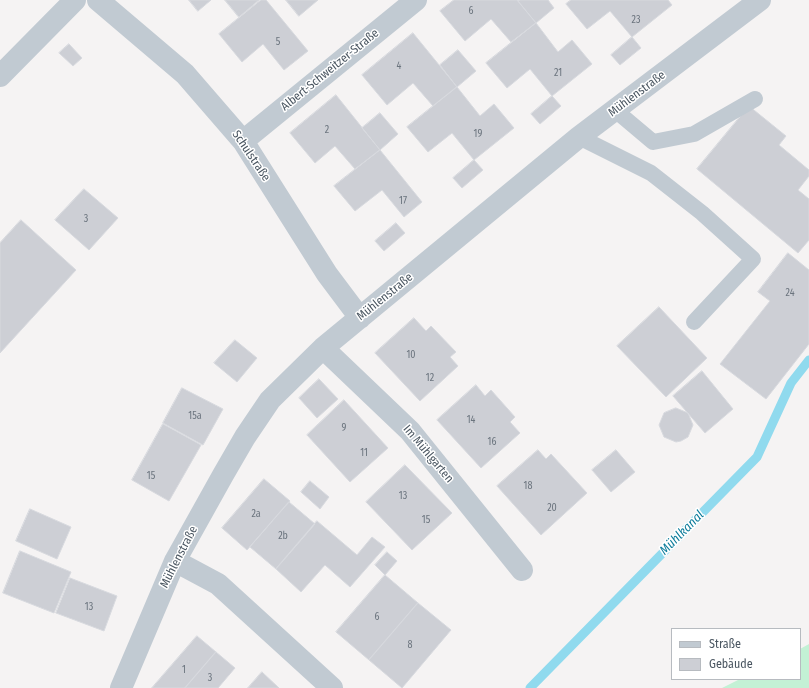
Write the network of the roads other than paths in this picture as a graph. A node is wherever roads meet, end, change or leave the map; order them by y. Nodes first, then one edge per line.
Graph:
1 (75, 0) edge
2 (98, 0) edge
3 (416, 0) edge
4 (760, 0) edge
5 (0, 76) edge
6 (755, 99) dead end
7 (615, 110) junction
8 (579, 137) junction
9 (243, 141) junction
10 (360, 318) junction
11 (694, 322) dead end
12 (323, 348) junction
13 (175, 561) junction
14 (522, 570) dead end
15 (121, 688) edge
16 (332, 688) edge

1 - 5 street
2 - 9 street, Schulstraße
3 - 9 street, Albert-Schweitzer-Straße
4 - 7 street, Mühlenstraße
6 - 7 lane
7 - 8 street, Mühlenstraße
8 - 10 street, Mühlenstraße
8 - 11 lane
9 - 10 street, Schulstraße
10 - 12 street, Mühlenstraße
12 - 13 street, Mühlenstraße
12 - 14 street, Im Mühlgarten
13 - 15 street, Mühlenstraße
13 - 16 street

